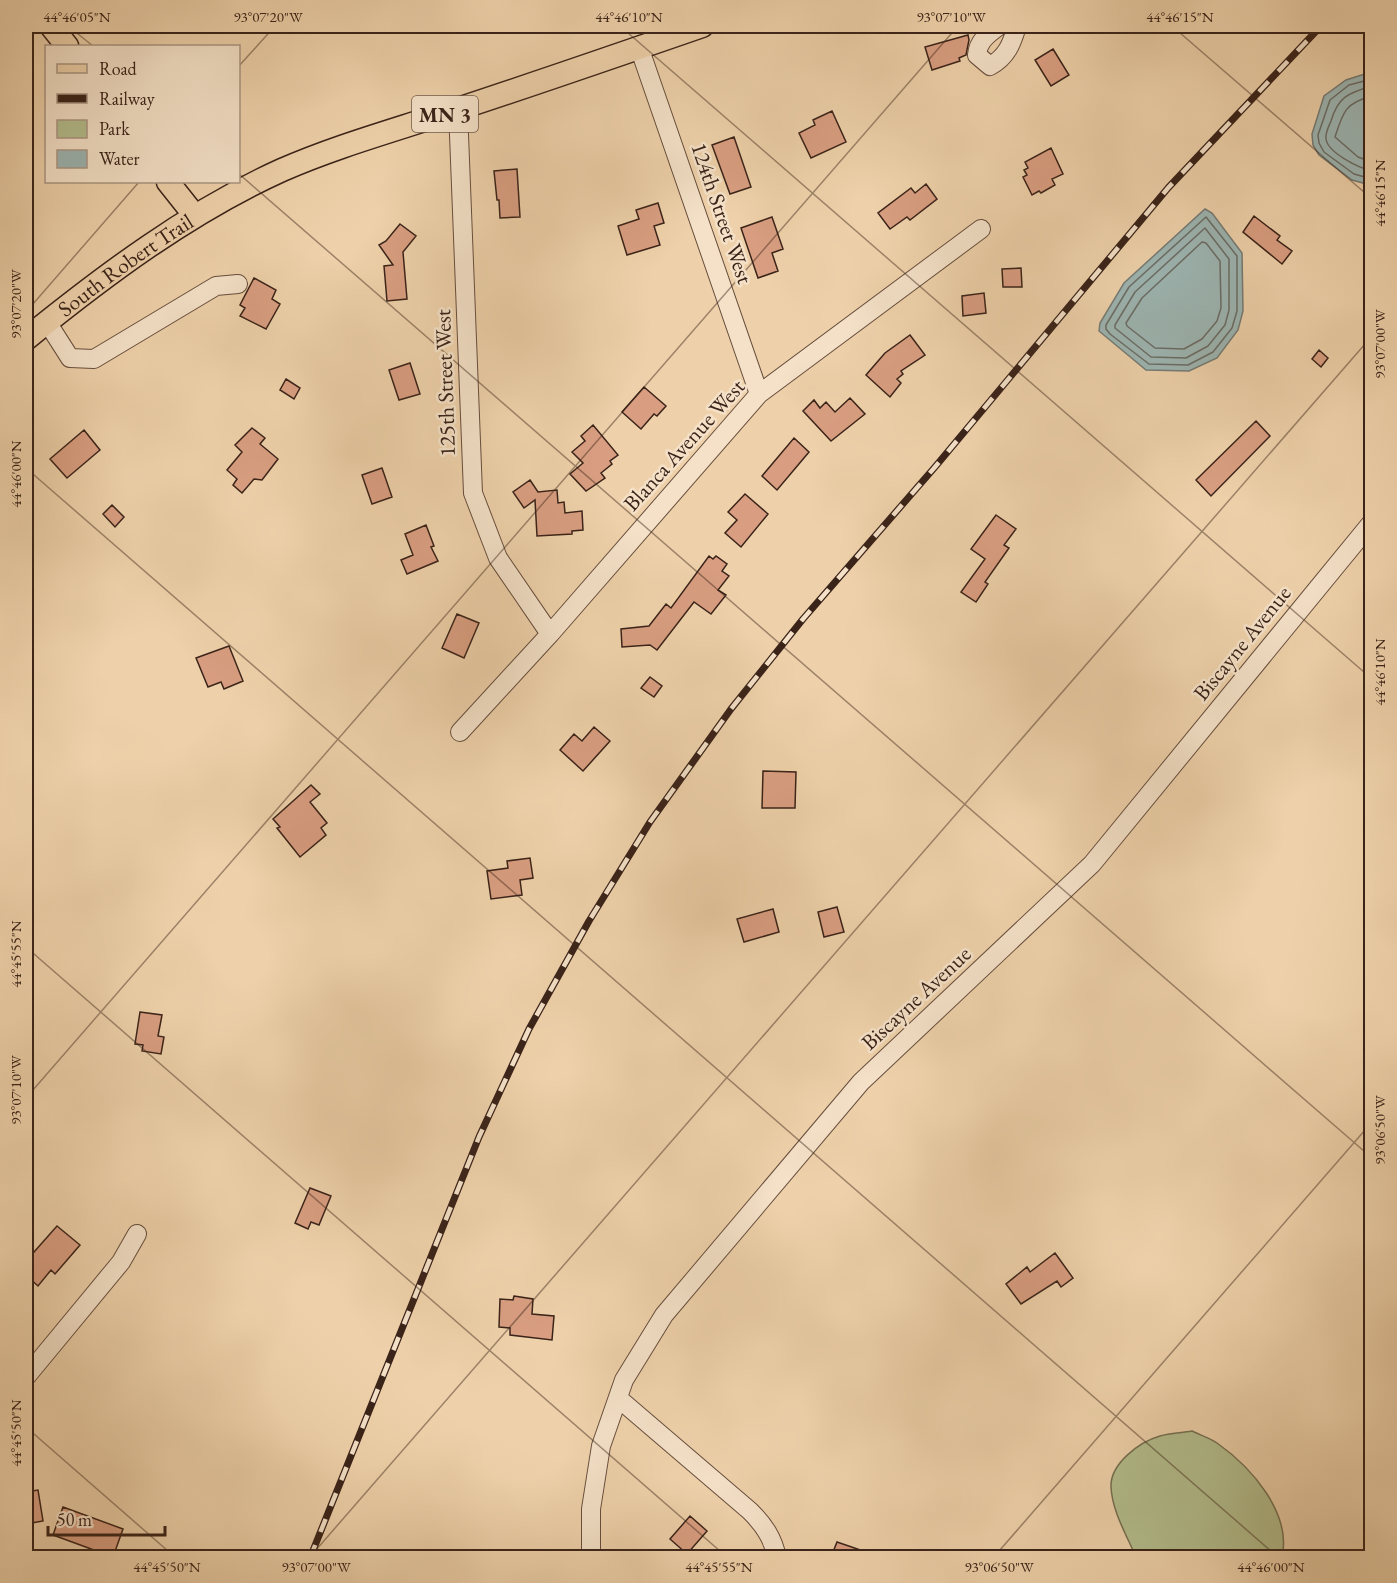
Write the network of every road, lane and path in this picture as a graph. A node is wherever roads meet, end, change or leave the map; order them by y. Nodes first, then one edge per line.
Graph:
1 (51, 26) edge
2 (702, 26) edge
3 (999, 26) edge
4 (1017, 26) edge
5 (66, 45) edge
6 (639, 47) junction
7 (458, 109) junction
8 (169, 183) edge
9 (195, 216) junction
10 (981, 229) dead end
11 (238, 284) dead end
12 (47, 322) junction
13 (26, 339) edge
14 (759, 394) junction
15 (1371, 522) edge
16 (550, 634) junction
17 (460, 732) dead end
18 (137, 1234) dead end
19 (26, 1377) edge
20 (618, 1398) junction
21 (591, 1557) edge
22 (777, 1557) edge

1 - 5 main road
2 - 6 main road, South Robert Trail / MN 3
3 - 4 street
6 - 7 main road, South Robert Trail / MN 3
6 - 14 street, 124th Street West
7 - 9 main road, South Robert Trail / MN 3
7 - 16 street, 125th Street West
8 - 9 main road
9 - 12 main road, South Robert Trail / MN 3
10 - 14 street, Blanca Avenue West
11 - 12 street
12 - 13 main road, South Robert Trail / MN 3
14 - 16 street, Blanca Avenue West
15 - 20 street, Biscayne Avenue
16 - 17 street, Blanca Avenue West
18 - 19 street
20 - 21 street, Biscayne Avenue
20 - 22 street

